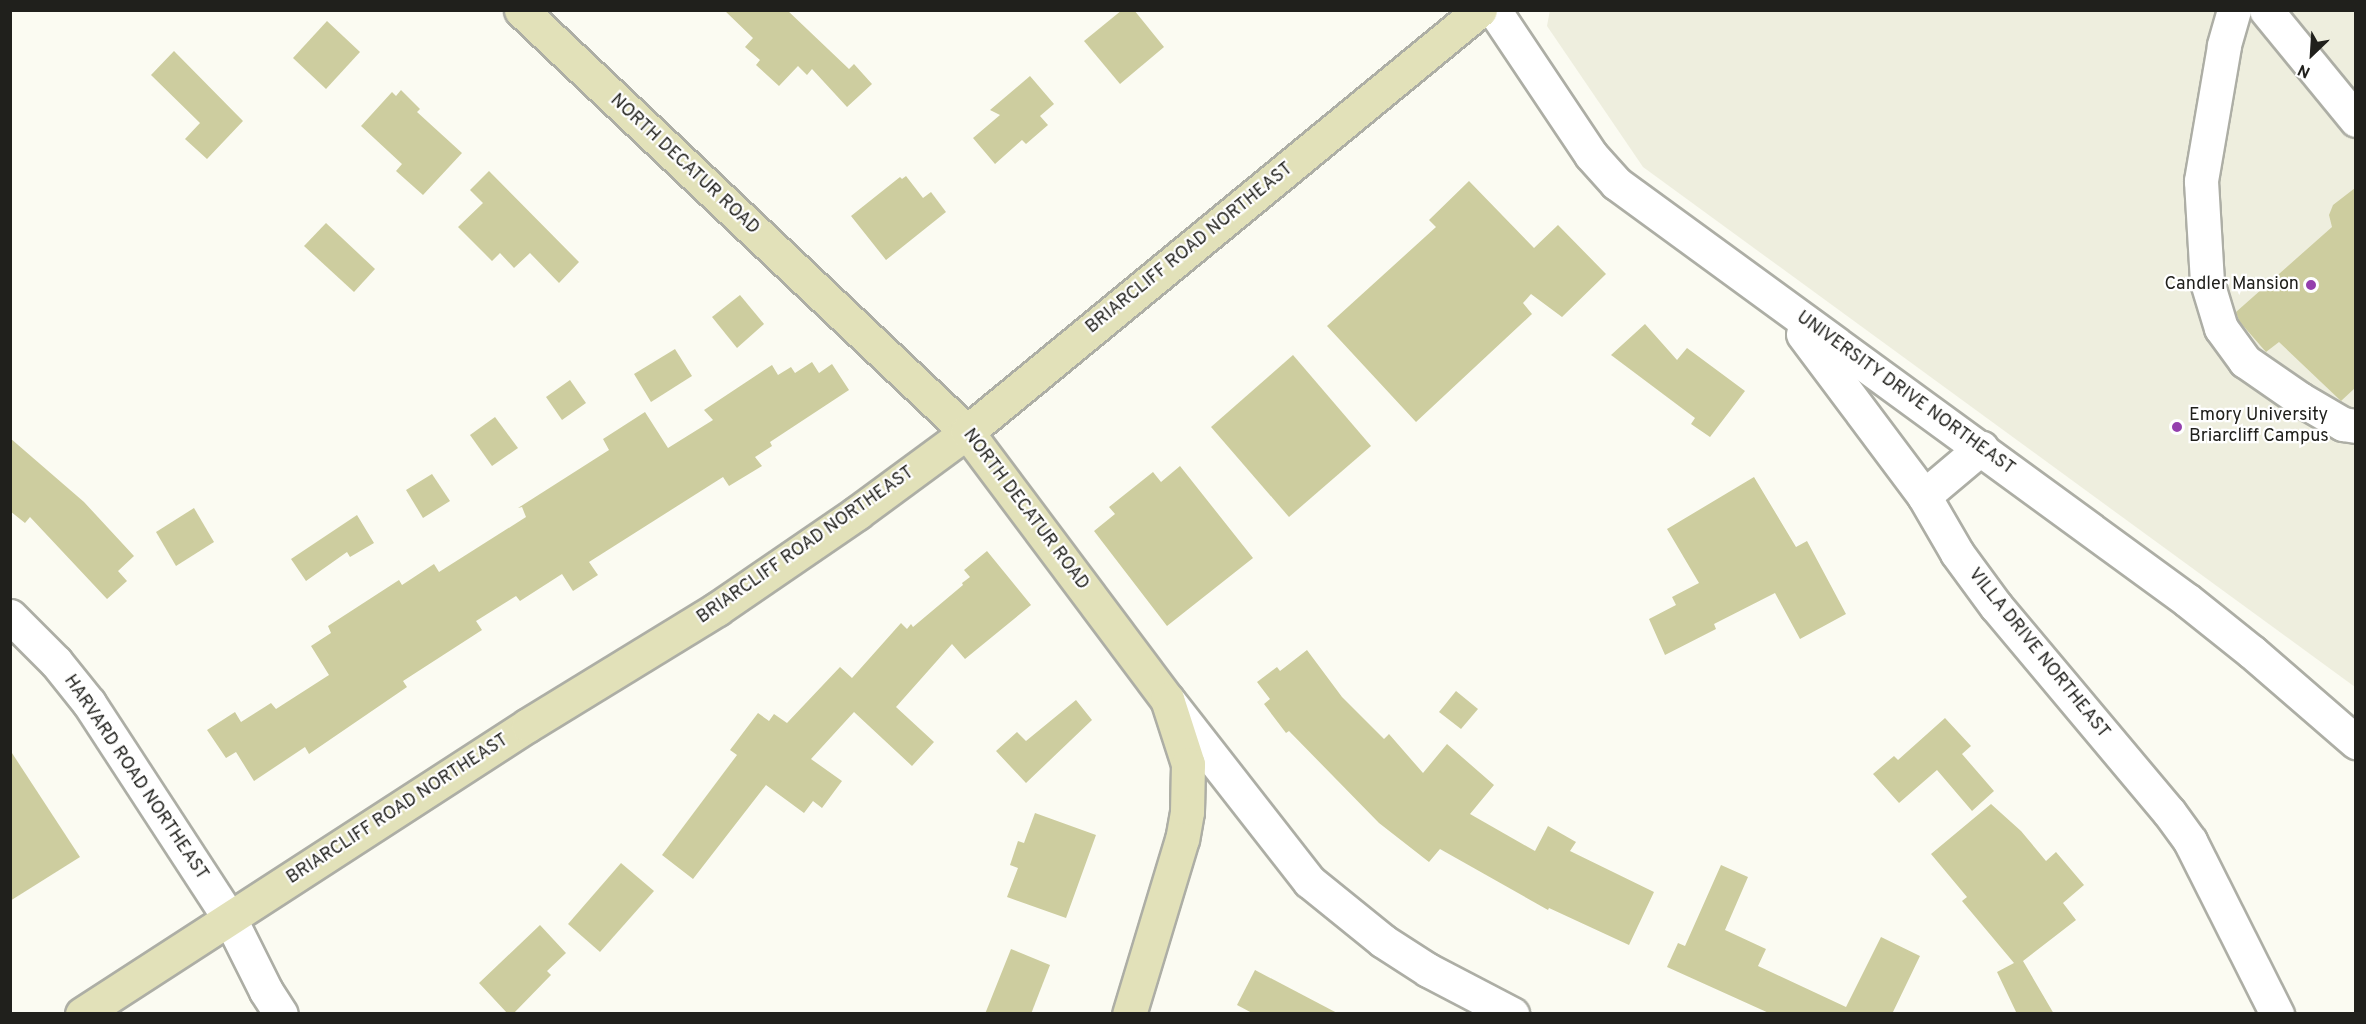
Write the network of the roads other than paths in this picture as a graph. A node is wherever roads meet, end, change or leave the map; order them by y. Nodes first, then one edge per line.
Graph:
1 (521, 10) edge
2 (1480, 10) edge
3 (1494, 10) edge
4 (2234, 10) edge
5 (2266, 10) edge
6 (2355, 120) edge
7 (1782, 307) junction
8 (2355, 426) edge
9 (967, 432) junction
10 (1981, 448) junction
11 (1924, 496) junction
12 (10, 616) edge
13 (1167, 699) junction
14 (2355, 742) edge
15 (230, 919) junction
16 (2276, 1013) edge
17 (82, 1014) edge
18 (281, 1014) edge
19 (1129, 1014) edge
20 (1512, 1014) edge

1 - 9 main road, NORTH DECATUR ROAD
2 - 9 main road, BRIARCLIFF ROAD NORTHEAST
3 - 7 street, UNIVERSITY DRIVE NORTHEAST
4 - 8 street
5 - 6 street
7 - 10 street, UNIVERSITY DRIVE NORTHEAST
7 - 11 street, VILLA DRIVE NORTHEAST
9 - 13 main road, NORTH DECATUR ROAD
9 - 15 main road, BRIARCLIFF ROAD NORTHEAST
10 - 11 street
10 - 14 street, UNIVERSITY DRIVE NORTHEAST
11 - 16 street, VILLA DRIVE NORTHEAST
12 - 15 street, HARVARD ROAD NORTHEAST
13 - 19 main road
13 - 20 street, NORTH DECATUR ROAD
15 - 17 main road, BRIARCLIFF ROAD NORTHEAST
15 - 18 street, HARVARD ROAD NORTHEAST

